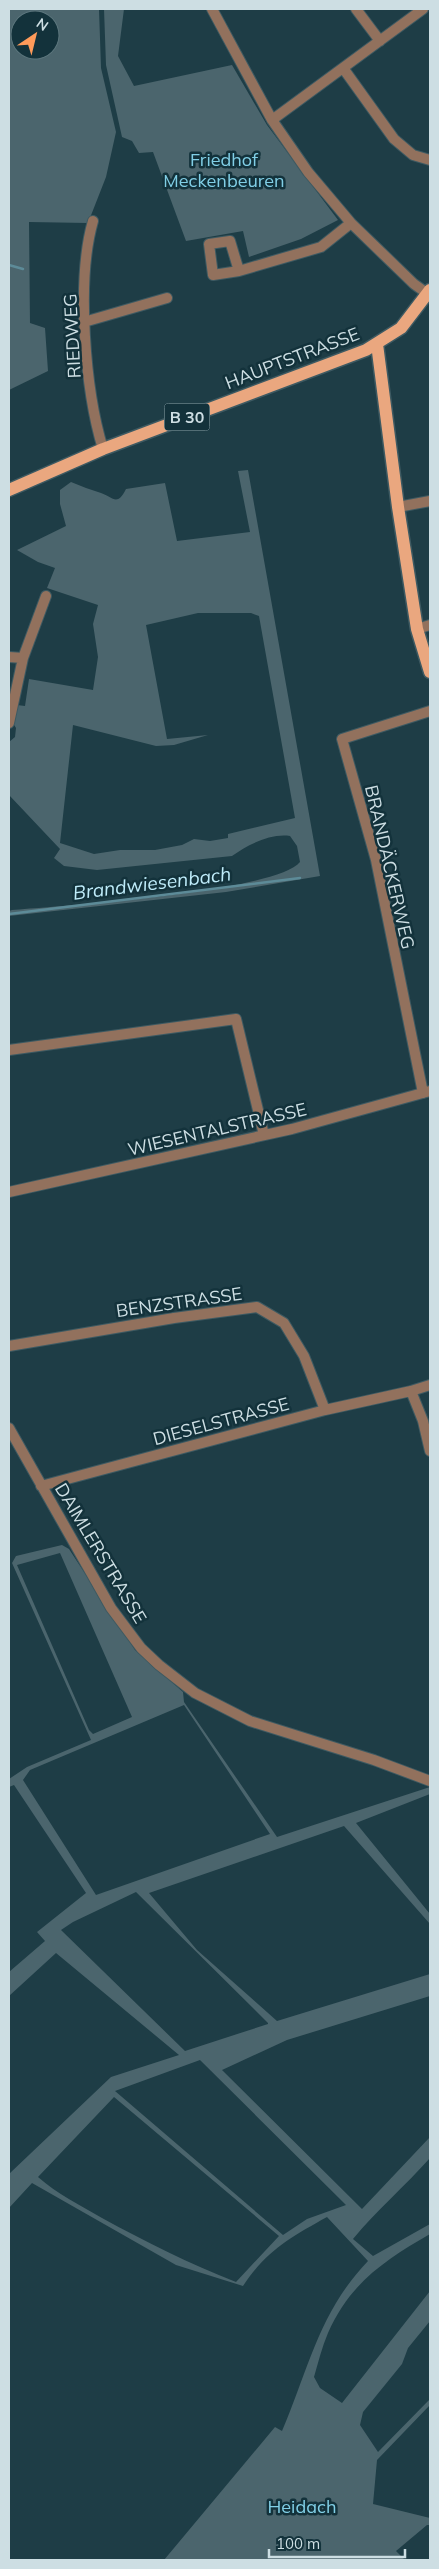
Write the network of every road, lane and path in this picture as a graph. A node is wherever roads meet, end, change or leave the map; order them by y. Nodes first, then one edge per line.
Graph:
1 (212, 9) edge
2 (356, 9) edge
3 (423, 9) edge
4 (380, 41) junction
5 (343, 68) junction
6 (272, 120) junction
7 (430, 160) edge
8 (93, 221) dead end
9 (351, 223) junction
10 (239, 271) dead end
11 (429, 292) edge
12 (167, 298) dead end
13 (84, 322) junction
14 (377, 344) junction
15 (103, 449) junction
16 (9, 490) edge
17 (430, 501) edge
18 (398, 507) junction
19 (46, 596) dead end
20 (430, 625) edge
21 (416, 629) junction
22 (9, 658) edge
23 (22, 658) junction
24 (430, 672) edge
25 (430, 711) edge
26 (9, 723) edge
27 (9, 1050) edge
28 (426, 1092) edge
29 (264, 1135) junction
30 (9, 1192) edge
31 (9, 1346) edge
32 (430, 1385) edge
33 (411, 1391) junction
34 (325, 1410) junction
35 (9, 1428) edge
36 (430, 1451) edge
37 (42, 1486) junction
38 (430, 1781) edge

1 - 6 street
2 - 4 street
3 - 4 street
4 - 5 street
5 - 6 street
5 - 7 street
6 - 9 street
8 - 13 street, RIEDWEG
9 - 10 street
9 - 11 street
11 - 14 main road, HAUPTSTRASSE / B 30
12 - 13 street
13 - 15 street, RIEDWEG
14 - 15 main road, HAUPTSTRASSE / B 30
14 - 18 main road
15 - 16 main road, HAUPTSTRASSE / B 30
17 - 18 street
18 - 21 main road
19 - 23 street
20 - 21 street
21 - 24 main road
22 - 23 street
23 - 26 street
25 - 28 street, BRANDÄCKERWEG
27 - 29 street
28 - 29 street, WIESENTALSTRASSE
29 - 30 street, WIESENTALSTRASSE
31 - 34 street, BENZSTRASSE
32 - 33 street, DIESELSTRASSE
33 - 34 street, DIESELSTRASSE
33 - 36 street
34 - 37 street, DIESELSTRASSE
35 - 37 street, DAIMLERSTRASSE
37 - 38 street, DAIMLERSTRASSE

